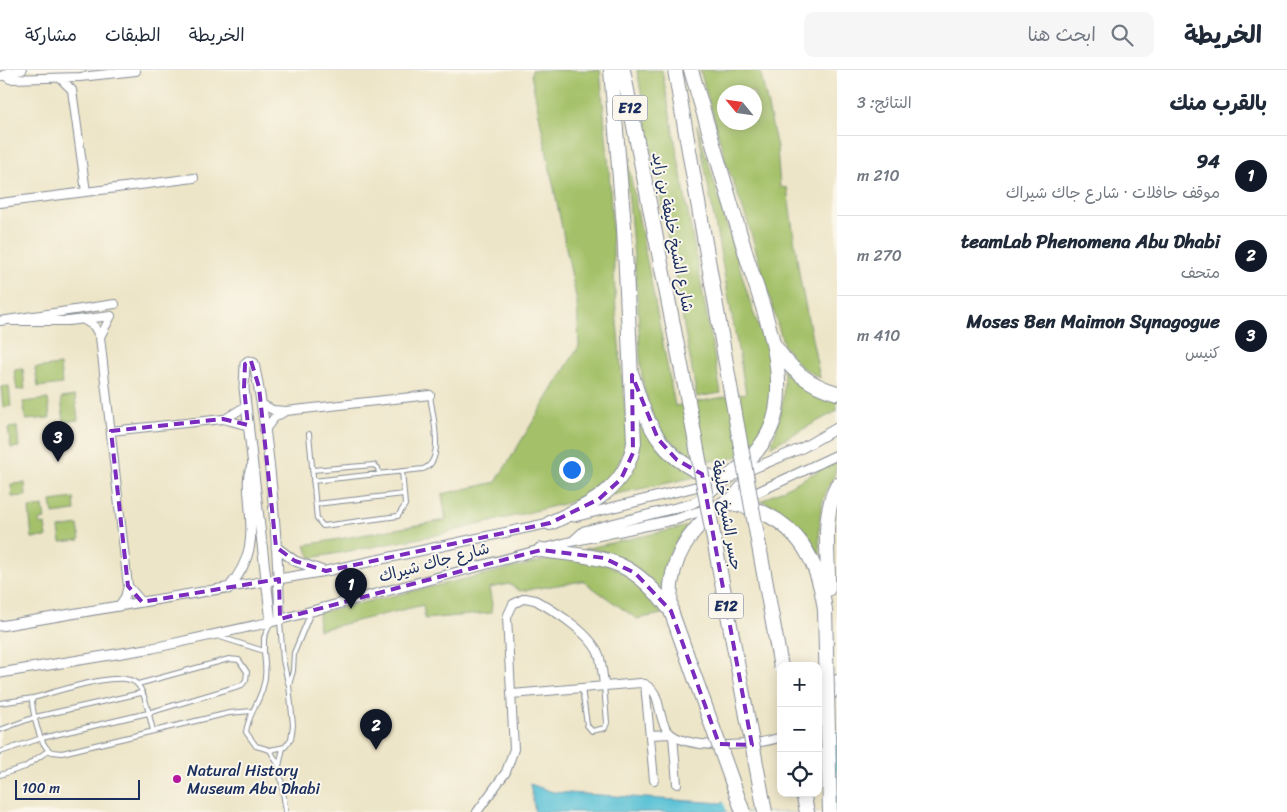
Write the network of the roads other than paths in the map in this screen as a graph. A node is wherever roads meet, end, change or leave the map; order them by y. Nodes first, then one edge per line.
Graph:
1 (22, 70) edge
2 (611, 70) edge
3 (623, 70) edge
4 (675, 70) edge
5 (691, 70) edge
6 (136, 71) edge
7 (2, 76) edge
8 (80, 77) junction
9 (60, 78) junction
10 (72, 90) junction
11 (194, 178) dead end
12 (86, 192) junction
13 (0, 203) edge
14 (116, 304) dead end
15 (2, 320) edge
16 (84, 320) junction
17 (100, 337) junction
18 (772, 342) junction
19 (632, 375) junction
20 (731, 392) joint
21 (837, 393) edge
22 (430, 395) joint
23 (688, 401) joint
24 (261, 404) junction
25 (246, 406) junction
26 (286, 411) junction
27 (223, 419) junction
28 (248, 426) junction
29 (837, 428) edge
30 (111, 431) junction
31 (264, 431) junction
32 (309, 434) dead end
33 (837, 454) edge
34 (253, 464) junction
35 (760, 466) junction
36 (312, 470) junction
37 (402, 471) junction
38 (379, 474) junction
39 (722, 481) junction
40 (313, 482) junction
41 (837, 485) edge
42 (739, 486) junction
43 (688, 488) junction
44 (758, 492) junction
45 (404, 494) junction
46 (708, 495) junction
47 (726, 502) junction
48 (316, 504) junction
49 (550, 523) junction
50 (572, 541) junction
51 (276, 547) junction
52 (541, 550) junction
53 (822, 568) junction
54 (326, 571) junction
55 (278, 579) junction
56 (266, 581) junction
57 (128, 586) junction
58 (228, 589) junction
59 (142, 602) junction
60 (119, 606) junction
61 (311, 611) junction
62 (671, 611) junction
63 (276, 620) junction
64 (0, 626) edge
65 (213, 635) junction
66 (264, 651) junction
67 (780, 662) edge
68 (0, 673) edge
69 (837, 679) edge
70 (138, 684) junction
71 (645, 684) junction
72 (289, 685) junction
73 (604, 685) junction
74 (582, 687) junction
75 (837, 690) edge
76 (141, 693) junction
77 (512, 694) junction
78 (822, 696) edge
79 (33, 698) junction
80 (0, 703) edge
81 (821, 707) edge
82 (252, 711) junction
83 (148, 713) junction
84 (35, 717) junction
85 (0, 730) edge
86 (152, 730) junction
87 (650, 735) junction
88 (672, 735) junction
89 (777, 737) edge
90 (42, 738) junction
91 (283, 748) junction
92 (49, 750) junction
93 (270, 750) junction
94 (0, 752) edge
95 (279, 766) junction
96 (0, 775) edge
97 (654, 780) dead end
98 (677, 784) dead end
99 (804, 797) edge
100 (286, 812) edge
101 (477, 812) edge
102 (743, 812) edge
103 (765, 812) edge
104 (807, 812) edge
105 (830, 812) edge

1 - 7 street
2 - 19 highway
3 - 23 highway, شارع الشيخ خليفة بن زايد / E12
4 - 20 highway, شارع الشيخ خليفة بن زايد / E12
5 - 18 highway
6 - 8 street
7 - 9 street
8 - 9 street
8 - 10 street
9 - 10 street
10 - 12 street
11 - 12 street
12 - 13 street
14 - 15 street
15 - 16 street
16 - 17 street
16 - 17 street
17 - 30 street
18 - 21 highway
18 - 39 highway
19 - 39 highway
19 - 49 highway
20 - 67 highway, جسر الشيخ خليفة / E12, bridge
22 - 26 street
22 - 37 lane
23 - 103 highway, جسر الشيخ خليفة / E12, bridge
24 - 25 street
24 - 26 street
24 - 31 street
25 - 27 street
25 - 28 street
26 - 31 street
27 - 28 street
27 - 30 street
28 - 34 street
29 - 35 street
30 - 57 street
31 - 51 street
32 - 36 lane
33 - 44 street, شارع جاك شيراك
34 - 56 street
34 - 58 street
35 - 39 street
35 - 42 street
36 - 38 lane
36 - 40 lane
37 - 38 lane
37 - 45 lane
38 - 40 lane
39 - 42 street
39 - 43 street, شارع جاك شيراك
39 - 46 street
40 - 48 lane
41 - 53 highway
42 - 44 street
42 - 47 street
43 - 46 street
43 - 49 street, شارع جاك شيراك
44 - 47 street, شارع جاك شيراك
45 - 48 lane
45 - 48 lane
46 - 47 street
46 - 50 street
47 - 50 street, شارع جاك شيراك
47 - 53 highway
47 - 62 highway
49 - 54 street, شارع جاك شيراك
50 - 52 street, شارع جاك شيراك
51 - 54 street
51 - 55 street
52 - 61 street, شارع جاك شيراك
52 - 62 highway
53 - 105 highway, bridge
54 - 55 street, شارع جاك شيراك
55 - 56 street, شارع جاك شيراك
55 - 63 street
56 - 58 street, شارع جاك شيراك
56 - 63 street
57 - 59 street
57 - 60 street
58 - 59 street, شارع جاك شيراك
59 - 60 street, شارع جاك شيراك
60 - 64 street, شارع جاك شيراك
61 - 63 street, شارع جاك شيراك
61 - 72 lane
62 - 102 highway, bridge
63 - 65 street, شارع جاك شيراك
63 - 66 lane
63 - 72 lane
65 - 66 lane
65 - 68 street, شارع جاك شيراك
66 - 82 lane
69 - 78 street
70 - 76 lane
70 - 79 lane
70 - 83 lane
71 - 73 street
71 - 87 street
71 - 88 street
72 - 91 lane
73 - 74 street
73 - 74 lane
73 - 77 street
74 - 77 street
75 - 81 street
76 - 83 lane
76 - 84 lane
77 - 101 street
79 - 80 lane
79 - 84 lane
82 - 86 lane
82 - 93 lane
83 - 86 lane
83 - 90 lane
84 - 85 lane
84 - 90 lane
86 - 92 lane
87 - 88 street
87 - 97 street
88 - 89 street
88 - 98 street
90 - 92 lane
90 - 94 lane
91 - 93 lane
91 - 95 lane
92 - 96 lane
93 - 95 lane
95 - 100 lane
99 - 104 highway

